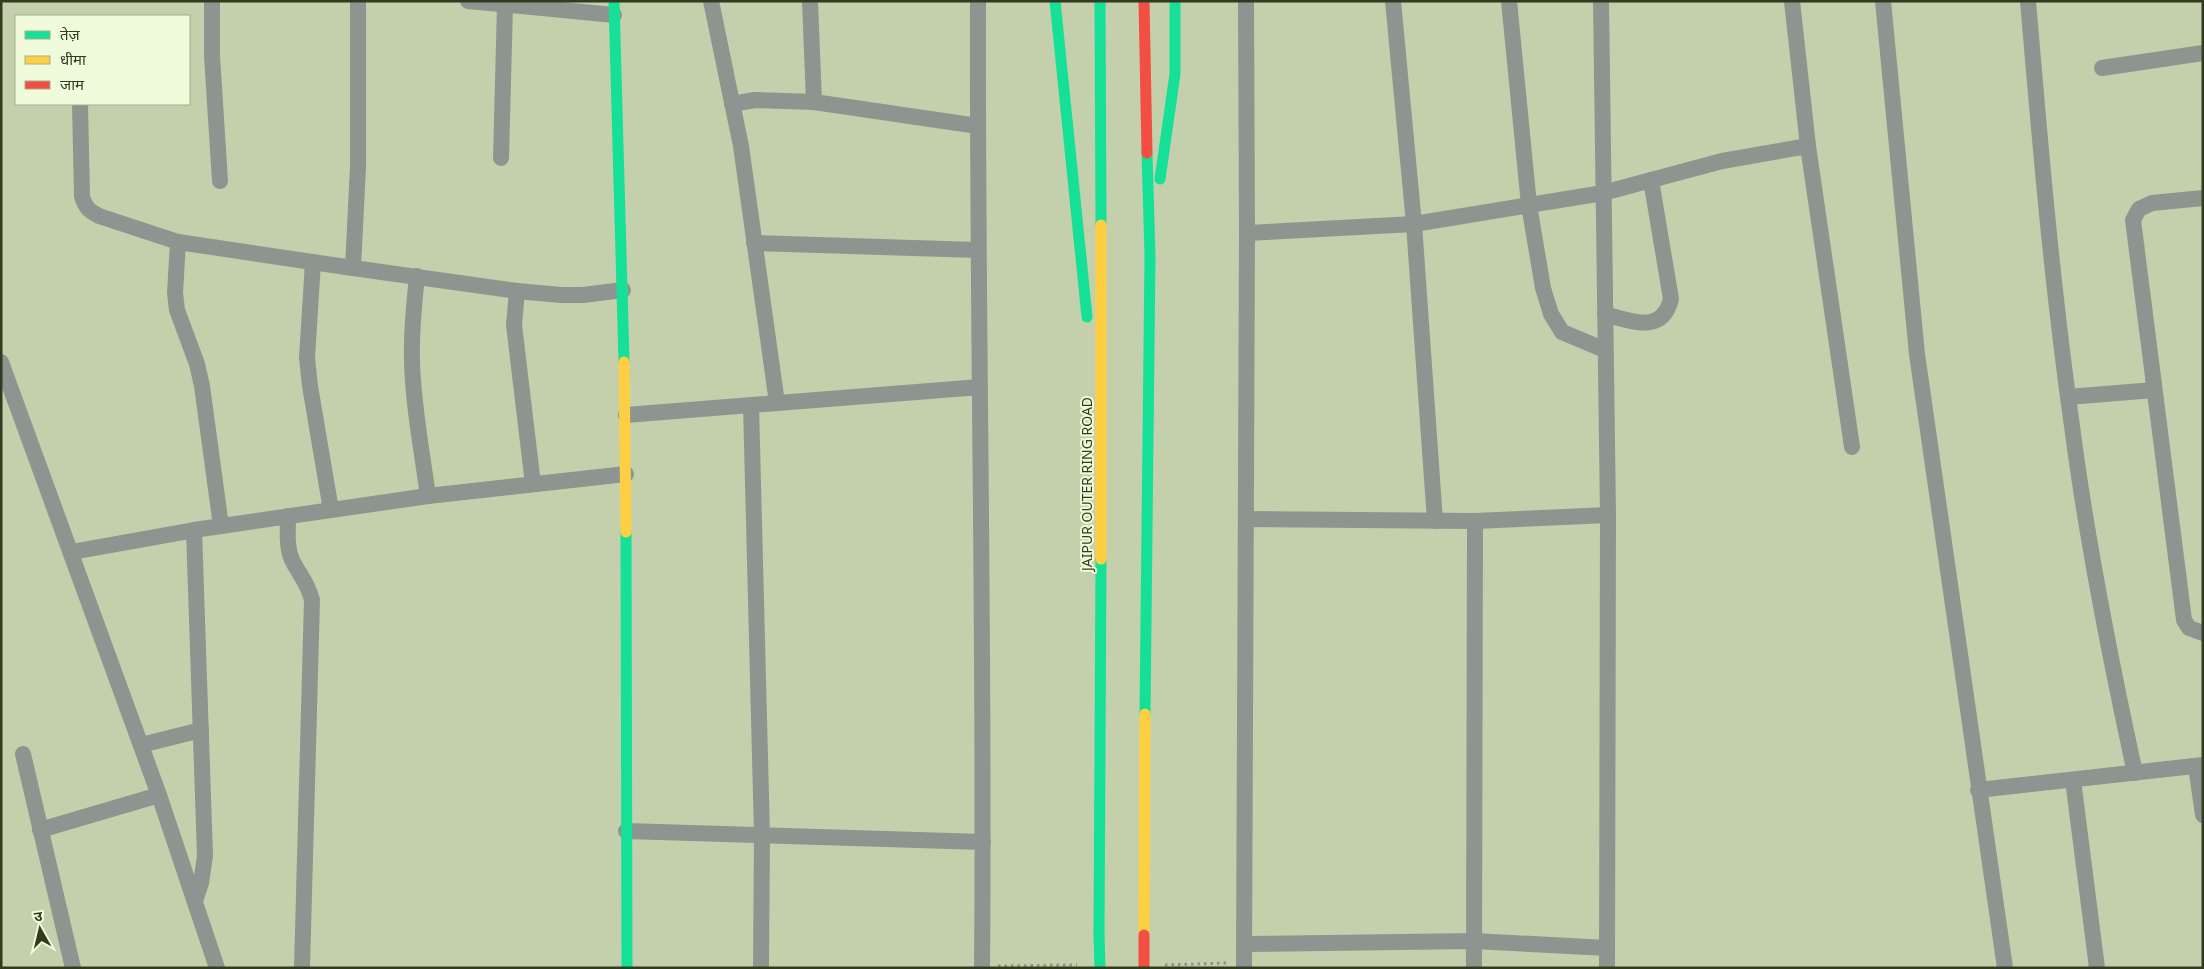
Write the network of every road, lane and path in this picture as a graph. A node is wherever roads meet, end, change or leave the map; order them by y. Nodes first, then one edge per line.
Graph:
1 (212, 1) edge
2 (358, 1) edge
3 (468, 1) edge
4 (710, 1) edge
5 (810, 1) edge
6 (978, 1) edge
7 (1055, 1) edge
8 (1100, 1) edge
9 (1144, 1) edge
10 (1176, 1) edge
11 (1246, 1) edge
12 (1393, 1) edge
13 (1509, 1) edge
14 (1601, 1) edge
15 (1792, 1) edge
16 (1883, 1) edge
17 (2028, 1) edge
18 (505, 6) junction
19 (614, 8) edge
20 (2203, 53) edge
21 (2102, 68) dead end
22 (814, 102) junction
23 (732, 104) junction
24 (80, 105) edge
25 (978, 126) junction
26 (1808, 146) junction
27 (501, 158) dead end
28 (1651, 180) junction
29 (220, 181) dead end
30 (1603, 193) junction
31 (2203, 198) edge
32 (1529, 205) junction
33 (1414, 224) junction
34 (1247, 233) junction
35 (178, 242) junction
36 (754, 243) junction
37 (977, 250) junction
38 (1150, 256) junction
39 (313, 262) junction
40 (353, 268) junction
41 (416, 276) junction
42 (623, 290) junction
43 (517, 291) junction
44 (1605, 314) junction
45 (1605, 350) junction
46 (1, 362) edge
47 (980, 387) junction
48 (2154, 390) junction
49 (2068, 397) junction
50 (776, 403) junction
51 (751, 405) junction
52 (626, 415) junction
53 (1852, 447) dead end
54 (1102, 450) junction
55 (626, 474) junction
56 (534, 484) junction
57 (428, 496) junction
58 (332, 510) junction
59 (1608, 515) junction
60 (288, 516) junction
61 (1246, 519) junction
62 (1435, 521) junction
63 (1475, 521) junction
64 (222, 526) junction
65 (194, 530) junction
66 (71, 552) junction
67 (2203, 633) edge
68 (201, 730) junction
69 (140, 745) junction
70 (23, 754) dead end
71 (2200, 765) edge
72 (2135, 772) junction
73 (2073, 780) junction
74 (1978, 790) junction
75 (159, 795) junction
76 (2203, 815) edge
77 (40, 830) junction
78 (626, 831) junction
79 (762, 835) junction
80 (983, 842) junction
81 (194, 901) junction
82 (1474, 941) junction
83 (1244, 944) junction
84 (1607, 948) junction
85 (73, 968) edge
86 (217, 968) edge
87 (302, 968) edge
88 (627, 968) edge
89 (761, 968) edge
90 (982, 968) edge
91 (1100, 968) edge
92 (1144, 968) edge
93 (1244, 968) edge
94 (1474, 968) edge
95 (1607, 968) edge
96 (2005, 968) edge
97 (2097, 968) edge

1 - 29 street
2 - 40 street
3 - 18 street
4 - 23 street
5 - 22 street
6 - 25 street
7 - 54 main road
8 - 54 main road, JAIPUR OUTER RING ROAD
9 - 38 main road
10 - 38 main road
11 - 34 street
12 - 33 street
13 - 32 street
14 - 30 street
15 - 26 street
16 - 74 street
17 - 49 street
18 - 19 street
18 - 27 street
19 - 42 main road
20 - 21 street
22 - 23 street
22 - 25 street
23 - 36 street
24 - 35 street
25 - 37 street
26 - 28 street
26 - 53 street
28 - 30 street
28 - 44 street
30 - 32 street
30 - 44 street
31 - 48 street
32 - 33 street
32 - 45 street
33 - 34 street
33 - 62 street
34 - 61 street
35 - 39 street
35 - 64 street
36 - 37 street
36 - 50 street
37 - 47 street
38 - 92 main road, bridge
39 - 40 street
39 - 58 street
40 - 41 street
41 - 43 street
41 - 57 street
42 - 43 street
42 - 52 main road
43 - 56 street
44 - 45 street
45 - 59 street
46 - 66 street
47 - 50 street
47 - 80 street
48 - 49 street
48 - 67 street
49 - 72 street
50 - 51 street
51 - 52 street
51 - 79 street
52 - 55 main road
54 - 91 main road, JAIPUR OUTER RING ROAD, bridge
55 - 56 street
55 - 78 main road
56 - 57 street
57 - 58 street
58 - 60 street
59 - 63 street
59 - 84 street
60 - 64 street
60 - 87 street
61 - 62 street
61 - 83 street
62 - 63 street
63 - 82 street
64 - 65 street
65 - 66 street
65 - 68 street
66 - 69 street
68 - 69 street
68 - 81 street
69 - 75 street
70 - 77 street
71 - 72 street
71 - 76 street
72 - 73 street
73 - 74 street
73 - 97 street
74 - 96 street
75 - 77 street
75 - 81 street
77 - 85 street
78 - 79 street
78 - 88 main road
79 - 80 street
79 - 89 street
80 - 90 street
81 - 86 street
82 - 83 street
82 - 84 street
82 - 94 street
83 - 93 street
84 - 95 street

